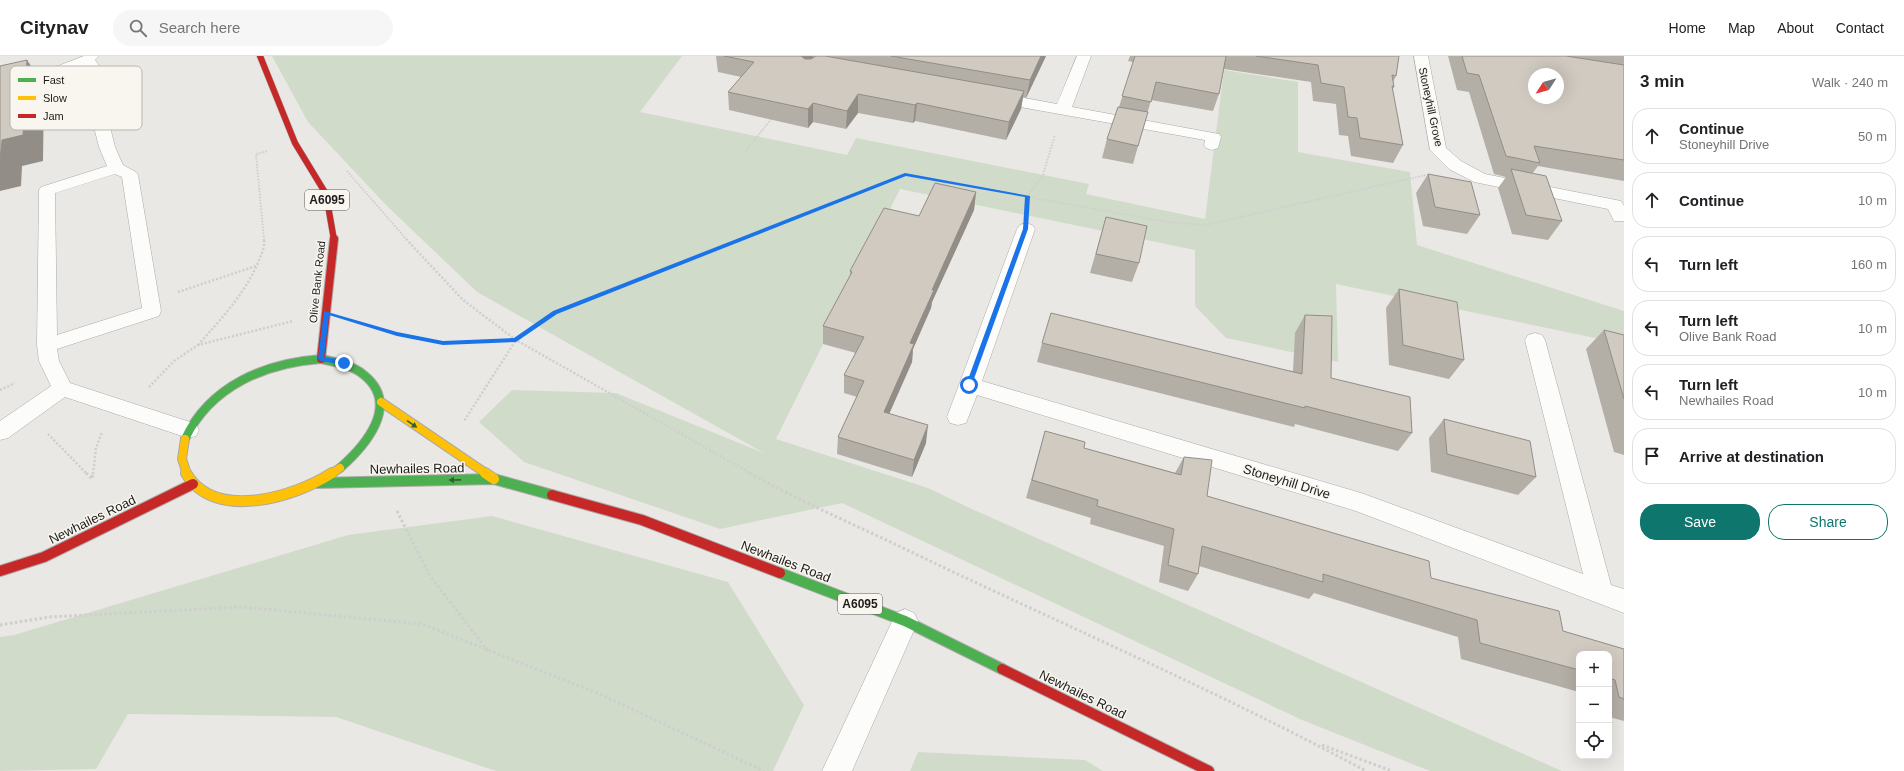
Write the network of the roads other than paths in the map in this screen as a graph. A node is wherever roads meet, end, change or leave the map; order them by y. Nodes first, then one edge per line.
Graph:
1 (260, 56) edge
2 (1084, 56) edge
3 (1421, 56) edge
4 (90, 58) edge
5 (69, 66) edge
6 (10, 79) edge
7 (0, 81) edge
8 (977, 94) edge
9 (1063, 109) junction
10 (103, 130) edge
11 (1212, 145) dead end
12 (116, 168) junction
13 (1620, 217) dead end
14 (1026, 229) road end
15 (1535, 340) dead end
16 (47, 345) junction
17 (321, 359) junction
18 (969, 385) junction
19 (62, 388) junction
20 (381, 402) junction
21 (958, 417) dead end
22 (188, 430) junction
23 (0, 432) edge
24 (494, 479) junction
25 (317, 483) junction
26 (193, 484) junction
27 (0, 571) edge
28 (1600, 592) junction
29 (1624, 601) edge
30 (905, 622) junction
31 (837, 771) edge
32 (1209, 771) edge

1 - 17 main road, Olive Bank Road / A6095
2 - 9 street
3 - 13 street, Stoneyhill Grove
4 - 5 lane
6 - 7 lane
8 - 9 street
9 - 11 street
10 - 12 lane
12 - 16 lane
12 - 16 lane
14 - 18 street
15 - 28 street
16 - 19 lane
17 - 20 main road, Newhailes Road / A6095
17 - 22 main road, Newhailes Road / A6095
18 - 21 street
18 - 28 street, Stoneyhill Drive
19 - 22 lane
19 - 23 lane
20 -> 24 main road, Newhailes Road / A6095
20 - 25 main road, Newhailes Road / A6095
22 - 26 main road, Newhailes Road / A6095
24 -> 25 main road, Newhailes Road / A6095
24 - 30 main road, Newhailes Road / A6095
25 - 26 main road, Newhailes Road / A6095
26 - 27 main road, Newhailes Road
28 - 29 street, Stoneyhill Drive
30 - 31 street
30 - 32 main road, Newhailes Road / A6095

